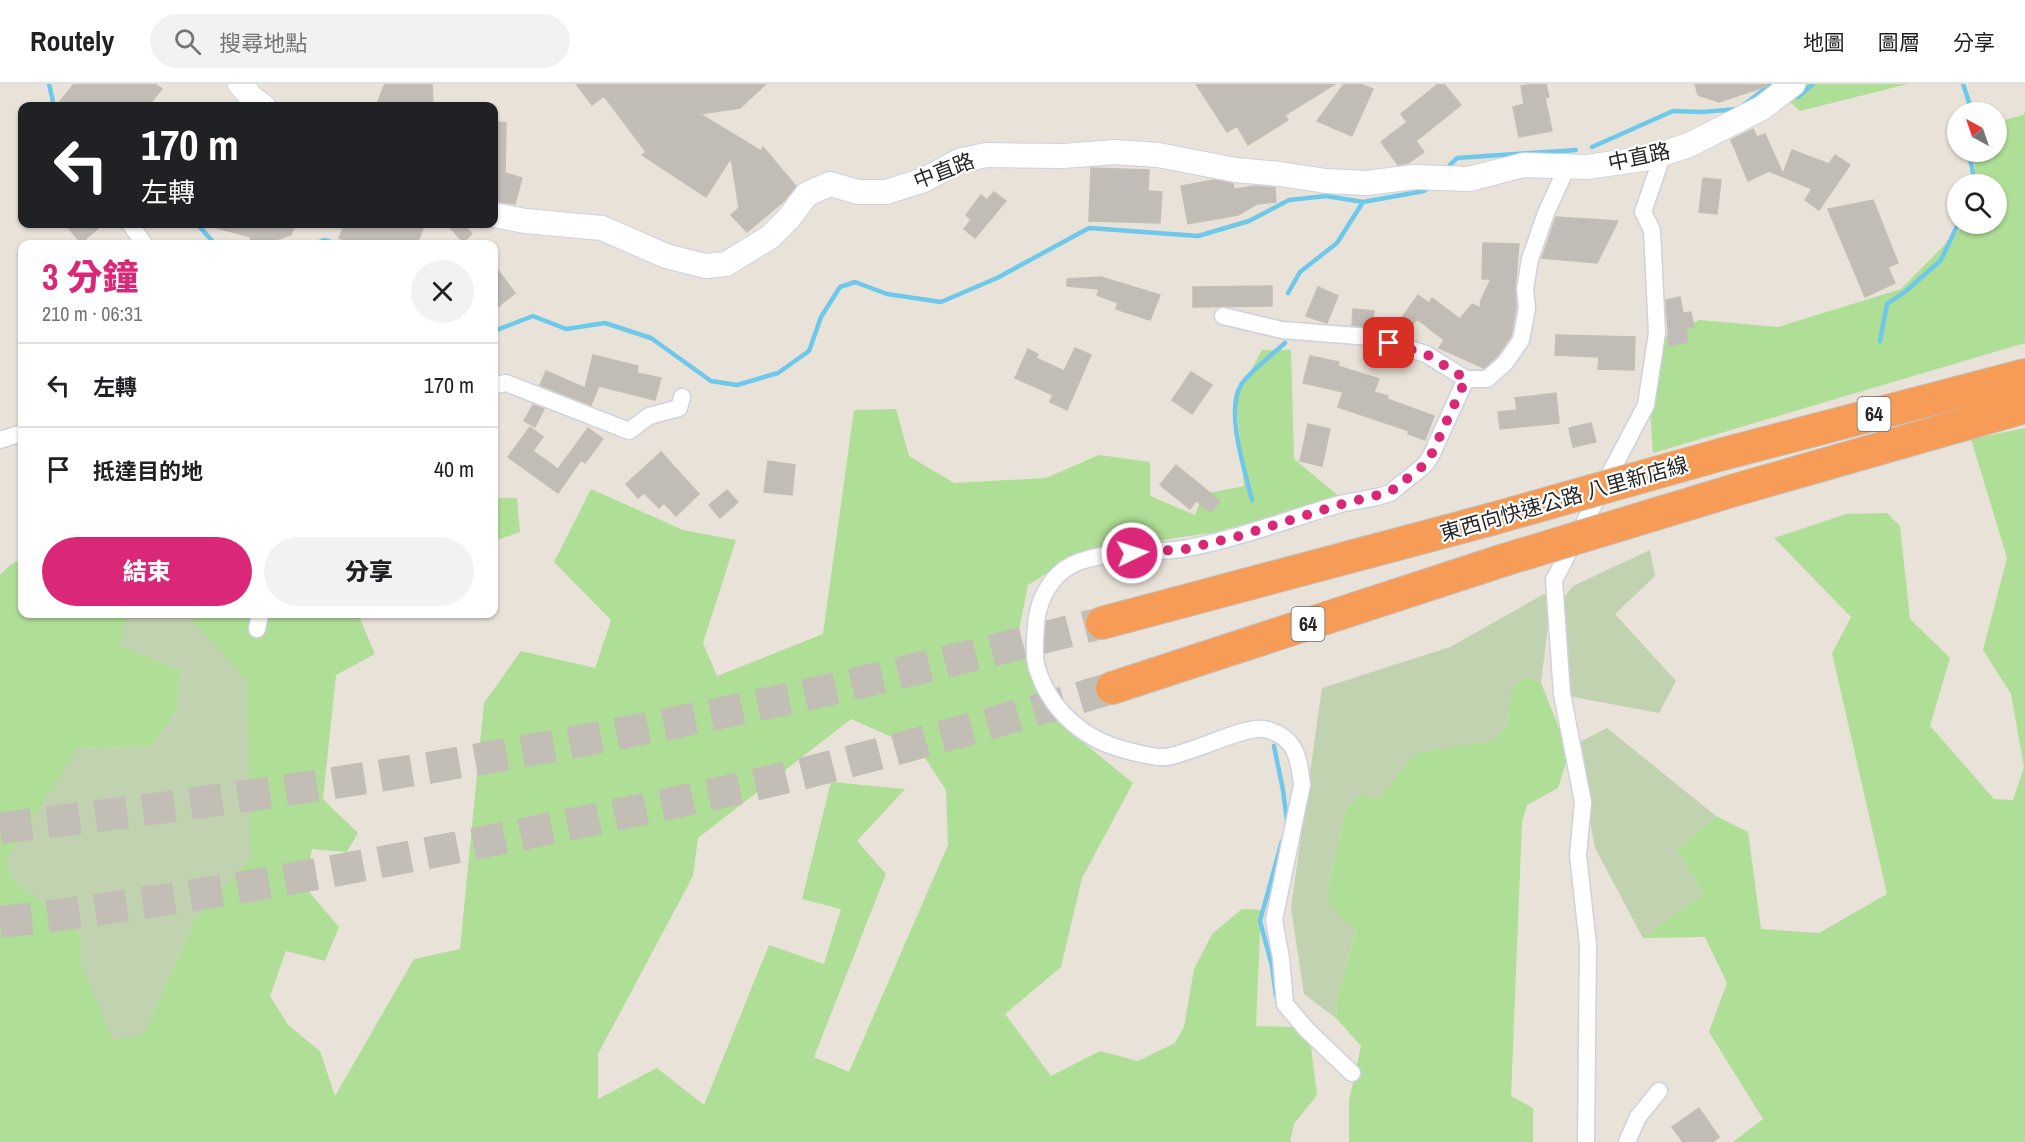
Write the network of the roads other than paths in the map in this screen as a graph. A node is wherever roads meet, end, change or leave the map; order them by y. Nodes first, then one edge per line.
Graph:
1 (240, 84) edge
2 (1793, 84) edge
3 (257, 102) edge
4 (1689, 145) junction
5 (1567, 167) junction
6 (498, 216) edge
7 (1223, 316) dead end
8 (2025, 355) edge
9 (2025, 375) edge
10 (1466, 379) junction
11 (498, 384) edge
12 (682, 397) dead end
13 (2025, 407) edge
14 (2025, 416) edge
15 (1854, 419) junction
16 (18, 434) edge
17 (0, 440) edge
18 (1911, 441) junction
19 (1102, 623) tunnel mouth
20 (1112, 688) tunnel mouth
21 (1352, 1073) dead end
22 (1659, 1091) dead end
23 (1586, 1142) edge
24 (1627, 1142) edge

1 - 3 street
2 - 4 street, 中直路
4 - 5 street, 中直路
4 - 23 street
5 - 6 street, 中直路
5 - 10 street
7 - 10 street
8 - 15 highway
9 - 15 highway, 東西向快速公路 八里新店線 / 64
10 - 21 street
11 - 12 street
13 - 18 highway, 東西向快速公路 八里新店線 / 64
14 - 18 highway
15 - 19 highway, 東西向快速公路 八里新店線 / 64, bridge
16 - 17 street
18 - 20 highway, 東西向快速公路 八里新店線 / 64, bridge
22 - 24 street

